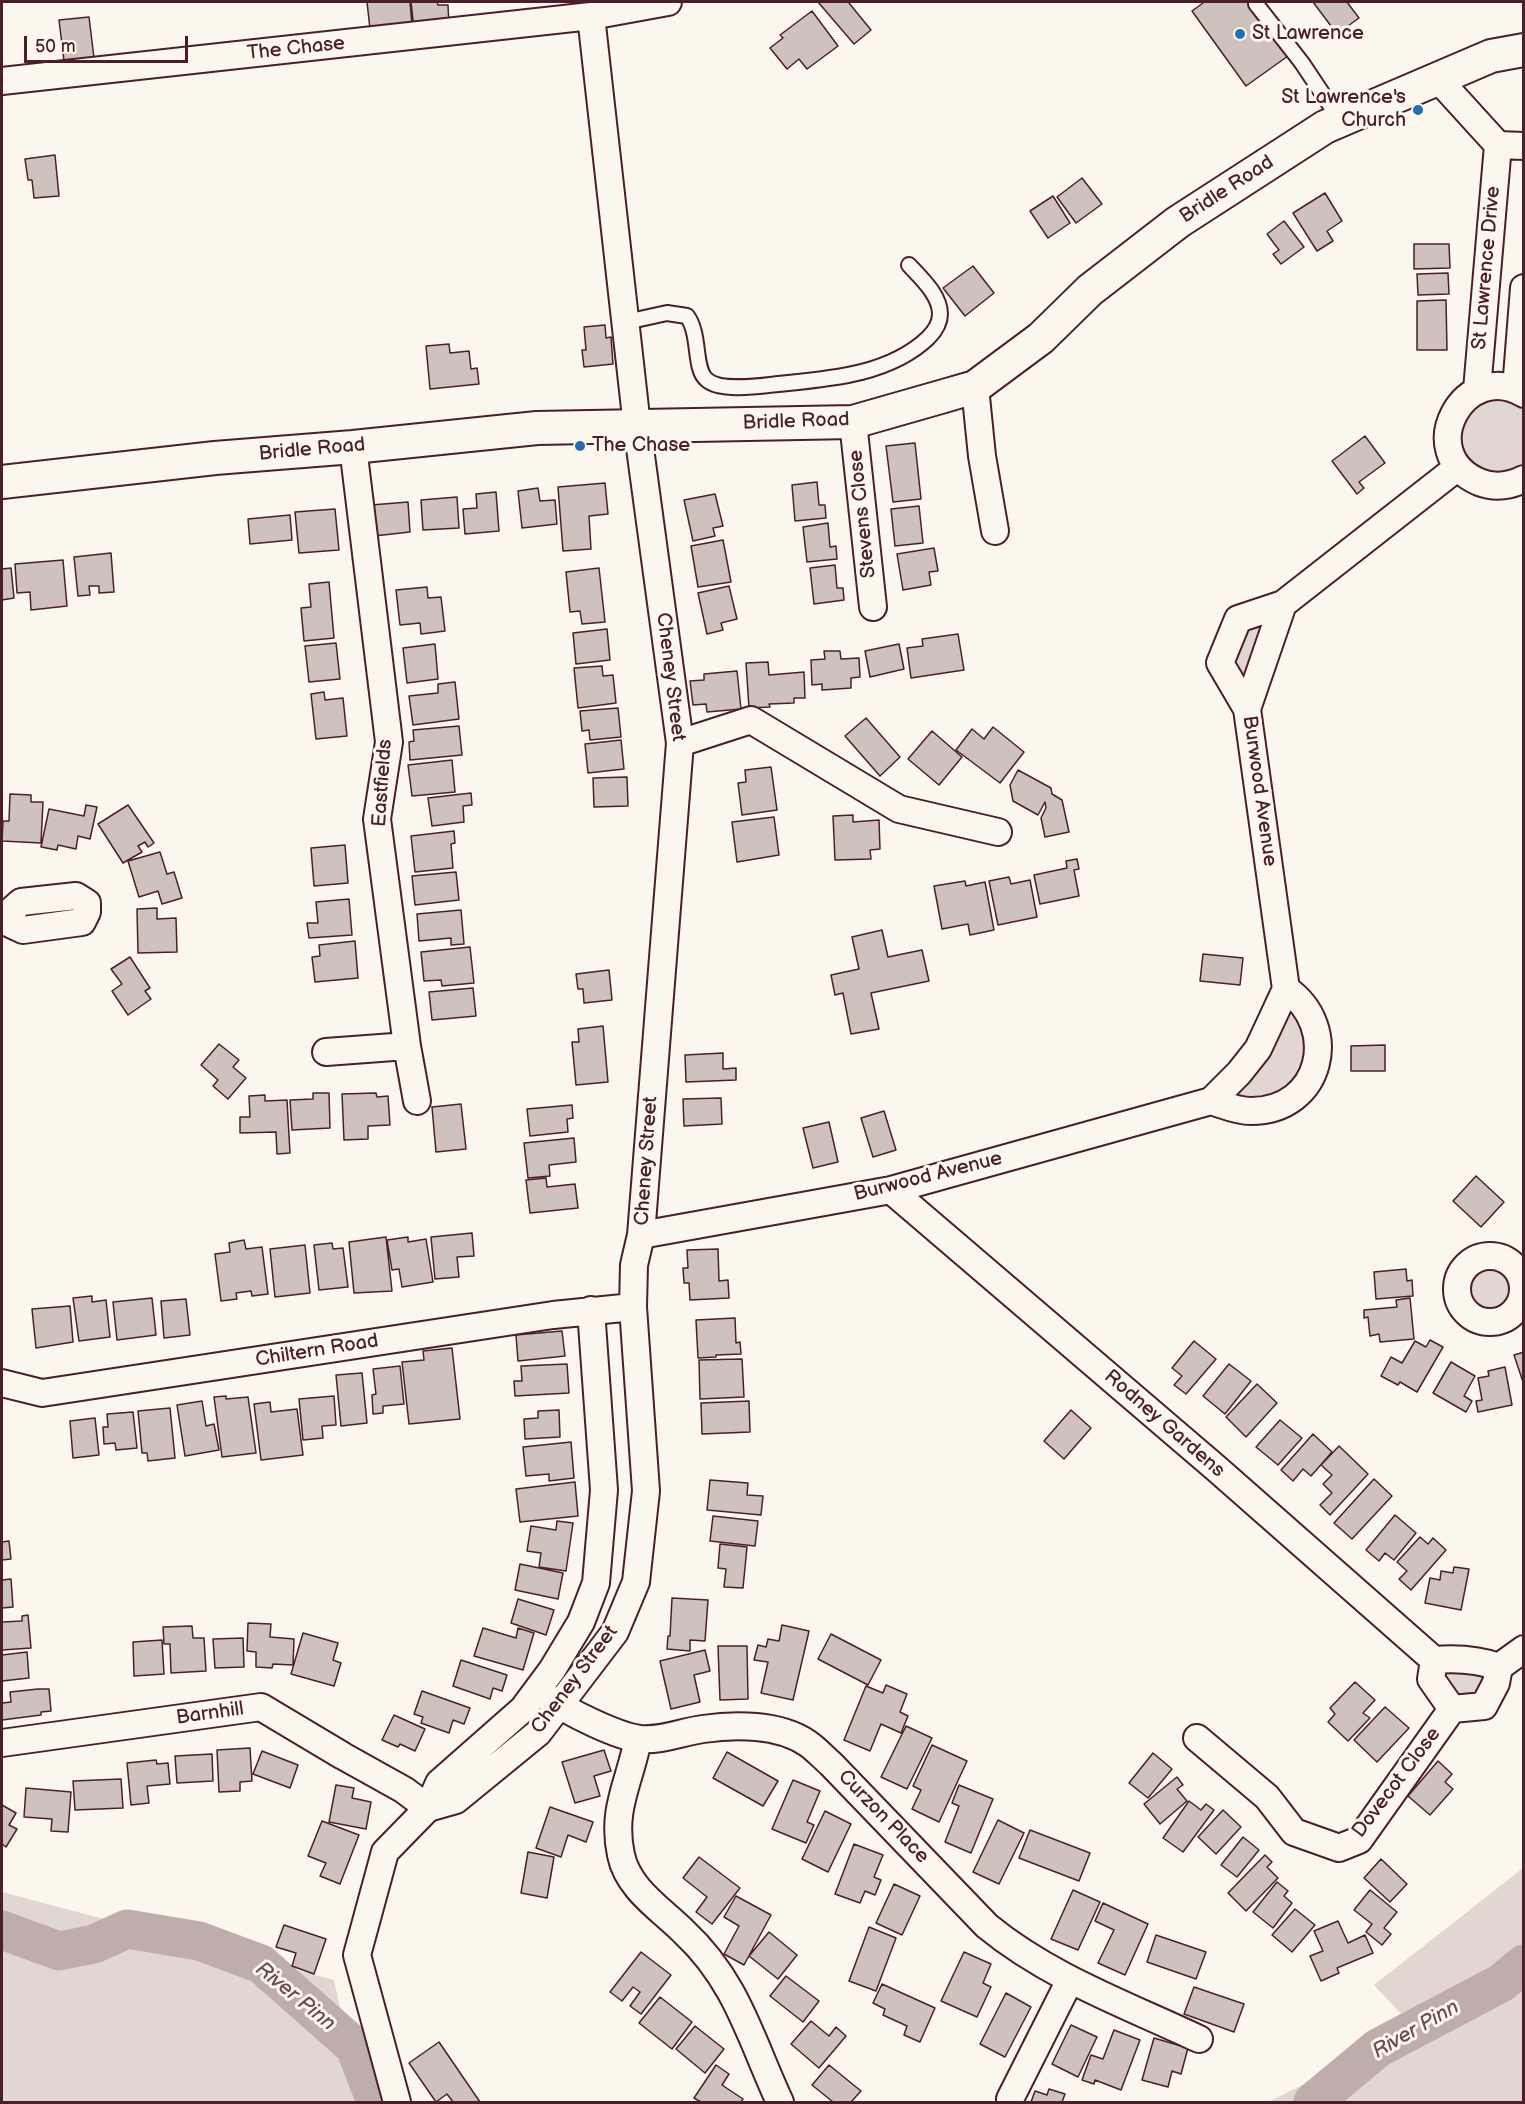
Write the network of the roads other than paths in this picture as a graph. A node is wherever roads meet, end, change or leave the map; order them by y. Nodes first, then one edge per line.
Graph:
1 (668, 2) edge
2 (1256, 4) dead end
3 (591, 16) junction
4 (1524, 50) edge
5 (1437, 78) junction
6 (2, 81) edge
7 (1340, 120) junction
8 (1498, 145) junction
9 (1524, 146) edge
10 (909, 265) dead end
11 (1524, 288) edge
12 (626, 322) junction
13 (975, 387) junction
14 (1477, 390) junction
15 (1520, 391) edge
16 (853, 422) junction
17 (637, 426) junction
18 (353, 447) junction
19 (1458, 467) junction
20 (1523, 481) edge
21 (2, 482) edge
22 (995, 531) dead end
23 (1284, 604) junction
24 (873, 607) dead end
25 (1247, 709) junction
26 (680, 743) junction
27 (998, 832) dead end
28 (1287, 989) junction
29 (407, 1046) junction
30 (326, 1052) dead end
31 (417, 1101) dead end
32 (1211, 1101) junction
33 (891, 1190) junction
34 (641, 1235) junction
35 (633, 1307) junction
36 (591, 1310) junction
37 (2, 1383) edge
38 (1524, 1649) edge
39 (1434, 1660) junction
40 (1499, 1667) junction
41 (538, 1689) junction
42 (559, 1706) junction
43 (1452, 1709) junction
44 (638, 1738) junction
45 (1197, 1738) dead end
46 (2, 1743) edge
47 (428, 1808) junction
48 (1070, 1980) junction
49 (1199, 2039) dead end
50 (1010, 2099) dead end
51 (397, 2103) edge
52 (780, 2103) edge

1 - 3 street, The Chase
2 - 7 lane
3 - 6 street, The Chase
3 - 12 street
4 - 5 street, Bridle Road
5 - 7 street, Bridle Road
5 - 8 street
7 - 13 street, Bridle Road
8 - 9 street
8 - 14 street, St Lawrence Drive
10 - 12 lane
11 - 15 street, St Lawrence Drive
12 - 17 street
13 - 16 street, Bridle Road
13 - 22 street
14 - 15 street
14 - 19 street
16 - 17 street, Bridle Road
16 - 24 street, Stevens Close
17 - 18 street, Bridle Road
17 - 26 street, Cheney Street
18 - 21 street, Bridle Road
18 - 29 street, Eastfields
19 - 20 street
19 - 23 street
23 - 25 street, Burwood Avenue
23 - 25 street
25 - 28 street, Burwood Avenue
26 - 27 street
26 - 34 street, Cheney Street
28 - 32 street, Burwood Avenue
28 - 32 street
29 - 30 street
29 - 31 street, Eastfields
32 - 33 street, Burwood Avenue
33 - 34 street, Burwood Avenue
33 - 39 street, Rodney Gardens
34 - 35 street, Cheney Street
35 - 36 street, Chiltern Road
35 - 42 street, Cheney Street
36 - 37 street, Chiltern Road
36 - 41 street, Cheney Street
38 - 40 street
39 - 40 street
39 - 43 street
40 - 43 street
41 - 42 street, Curzon Place
41 - 47 street, Cheney Street
42 - 44 street, Curzon Place
42 - 47 street, Cheney Street
43 - 45 street, Dovecot Close
44 - 48 street, Curzon Place
44 - 52 street
46 - 47 street, Barnhill
47 - 51 street, Cheney Street
48 - 49 street, Curzon Place
48 - 50 street

